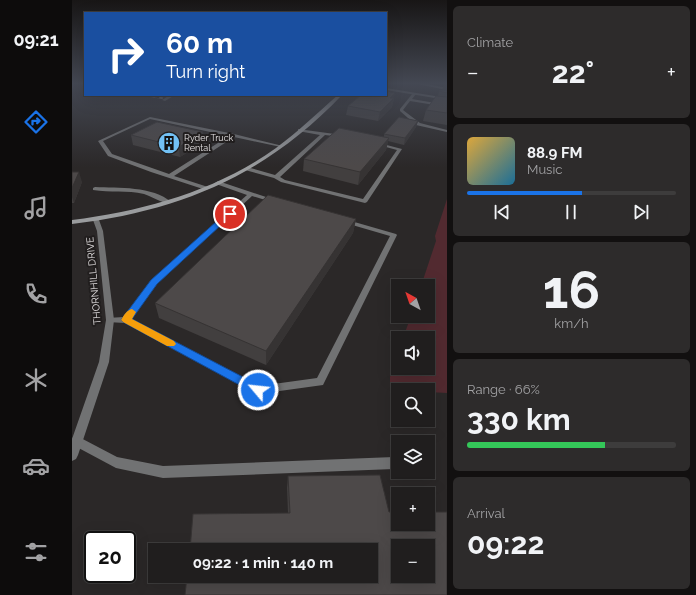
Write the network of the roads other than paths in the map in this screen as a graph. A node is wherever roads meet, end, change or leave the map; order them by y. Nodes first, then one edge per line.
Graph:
1 (322, 111) edge
2 (402, 111) edge
3 (300, 130) junction
4 (447, 131) edge
5 (324, 134) junction
6 (234, 135) junction
7 (351, 138) edge
8 (374, 143) edge
9 (281, 146) junction
10 (247, 169) junction
11 (170, 176) junction
12 (276, 177) junction
13 (218, 183) junction
14 (206, 188) junction
15 (95, 189) dead end
16 (252, 194) junction
17 (168, 202) junction
18 (281, 203) edge
19 (334, 218) edge
20 (96, 220) junction
21 (72, 222) edge
22 (110, 320) junction
23 (126, 320) junction
24 (77, 441) junction
25 (72, 455) edge
26 (391, 463) edge

1 - 3 street
2 - 4 street
3 - 5 street
3 - 9 street
5 - 7 street
5 - 12 street
6 - 9 street
6 - 11 street
6 - 11 street
8 - 12 street
9 - 10 street
10 - 12 street
10 - 13 street
11 - 14 street
13 - 14 street
13 - 16 street
14 - 17 street
15 - 17 street
16 - 18 street
16 - 23 street
17 - 20 street
19 - 23 street
20 - 21 street
20 - 22 street, THORNHILL DRIVE
22 - 23 street
22 - 24 street, THORNHILL DRIVE
24 - 25 street, THORNHILL DRIVE
24 - 26 street

